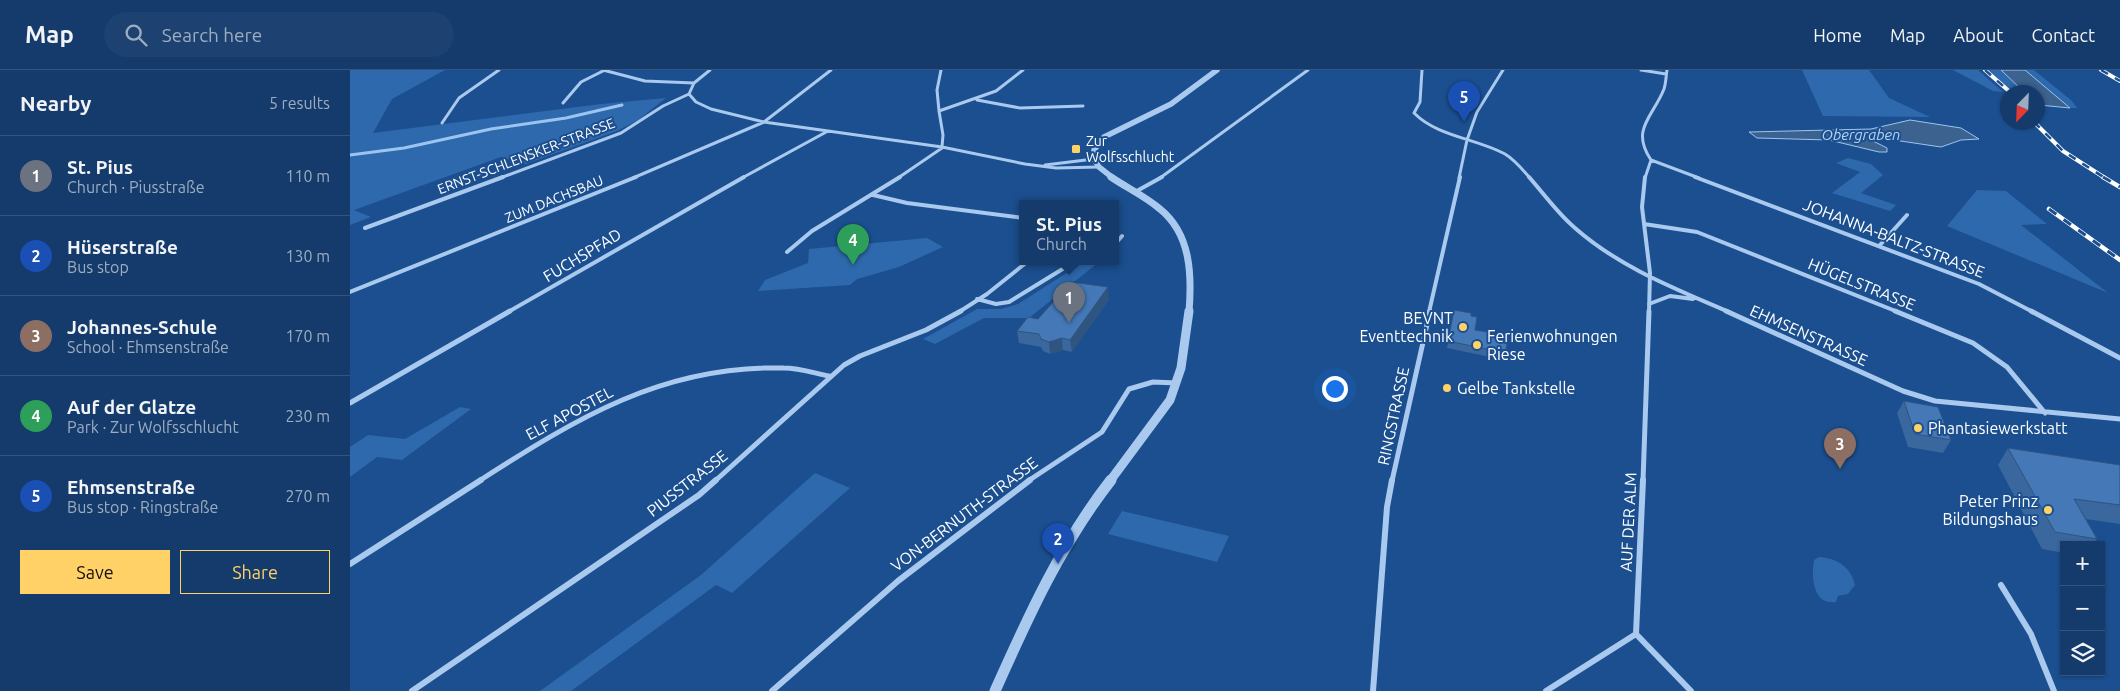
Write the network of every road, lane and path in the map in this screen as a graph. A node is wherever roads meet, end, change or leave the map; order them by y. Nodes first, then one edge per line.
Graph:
1 (499, 70) edge
2 (604, 70) edge
3 (710, 70) edge
4 (831, 70) edge
5 (941, 70) edge
6 (1023, 70) edge
7 (1217, 70) edge
8 (1308, 70) edge
9 (1422, 70) edge
10 (1503, 70) edge
11 (1641, 70) edge
12 (1667, 72) edge
13 (694, 83) junction
14 (689, 94) junction
15 (976, 100) junction
16 (563, 103) dead end
17 (1083, 106) dead end
18 (939, 111) junction
19 (764, 122) junction
20 (442, 123) dead end
21 (828, 131) junction
22 (1466, 140) junction
23 (942, 148) junction
24 (1094, 159) junction
25 (1651, 160) junction
26 (1039, 166) junction
27 (1099, 166) junction
28 (1134, 192) junction
29 (873, 195) junction
30 (1907, 215) dead end
31 (1019, 217) edge
32 (1644, 224) junction
33 (365, 228) dead end
34 (1122, 236) dead end
35 (1119, 239) edge
36 (1880, 246) junction
37 (787, 252) dead end
38 (1023, 265) edge
39 (1069, 265) edge
40 (1650, 277) junction
41 (350, 292) edge
42 (977, 299) junction
43 (1703, 301) junction
44 (1649, 304) junction
45 (2120, 358) edge
46 (829, 376) junction
47 (1178, 383) junction
48 (350, 403) edge
49 (2045, 413) junction
50 (2120, 420) edge
51 (350, 564) edge
52 (2001, 585) dead end
53 (1636, 634) junction
54 (412, 691) edge
55 (772, 691) edge
56 (995, 691) edge
57 (1373, 691) edge
58 (1546, 691) edge
59 (1691, 691) edge
60 (2054, 691) edge

1 - 20 street
2 - 13 street
2 - 16 street
3 - 13 street
4 - 19 street, ZUM DACHSBAU
5 - 18 street
6 - 15 street
7 - 24 street
8 - 28 street
9 - 22 street, EHMSENSTRASSE
10 - 22 street, RINGSTRASSE
11 - 12 street
12 - 25 street
13 - 14 street
14 - 19 street
14 - 33 street, ERNST-SCHLENSKER-STRASSE
15 - 17 street
15 - 18 street
18 - 23 street
19 - 21 street
19 - 41 street, ZUM DACHSBAU
21 - 23 street
21 - 48 street, FUCHSPFAD
22 - 40 street, EHMSENSTRASSE
22 - 57 street, RINGSTRASSE
23 - 26 street
23 - 29 street
24 - 26 street
24 - 27 street
25 - 32 street, AUF DER ALM
25 - 36 street, JOHANNA-BALTZ-STRASSE
26 - 27 street
27 - 28 street
28 - 47 street
29 - 31 street
29 - 37 street
30 - 36 street
32 - 40 street, AUF DER ALM
32 - 49 street, HÜGELSTRASSE
34 - 35 street
36 - 45 street, JOHANNA-BALTZ-STRASSE
38 - 42 street, PIUSSTRASSE
39 - 42 street
40 - 43 street, EHMSENSTRASSE
40 - 44 street, AUF DER ALM
42 - 46 street, PIUSSTRASSE
43 - 44 street
43 - 49 street, EHMSENSTRASSE
44 - 53 street, AUF DER ALM
46 - 51 street, ELF APOSTEL
46 - 54 street, PIUSSTRASSE
47 - 55 street, VON-BERNUTH-STRASSE
47 - 56 street
49 - 50 street, EHMSENSTRASSE
52 - 60 street
53 - 58 street
53 - 59 street

